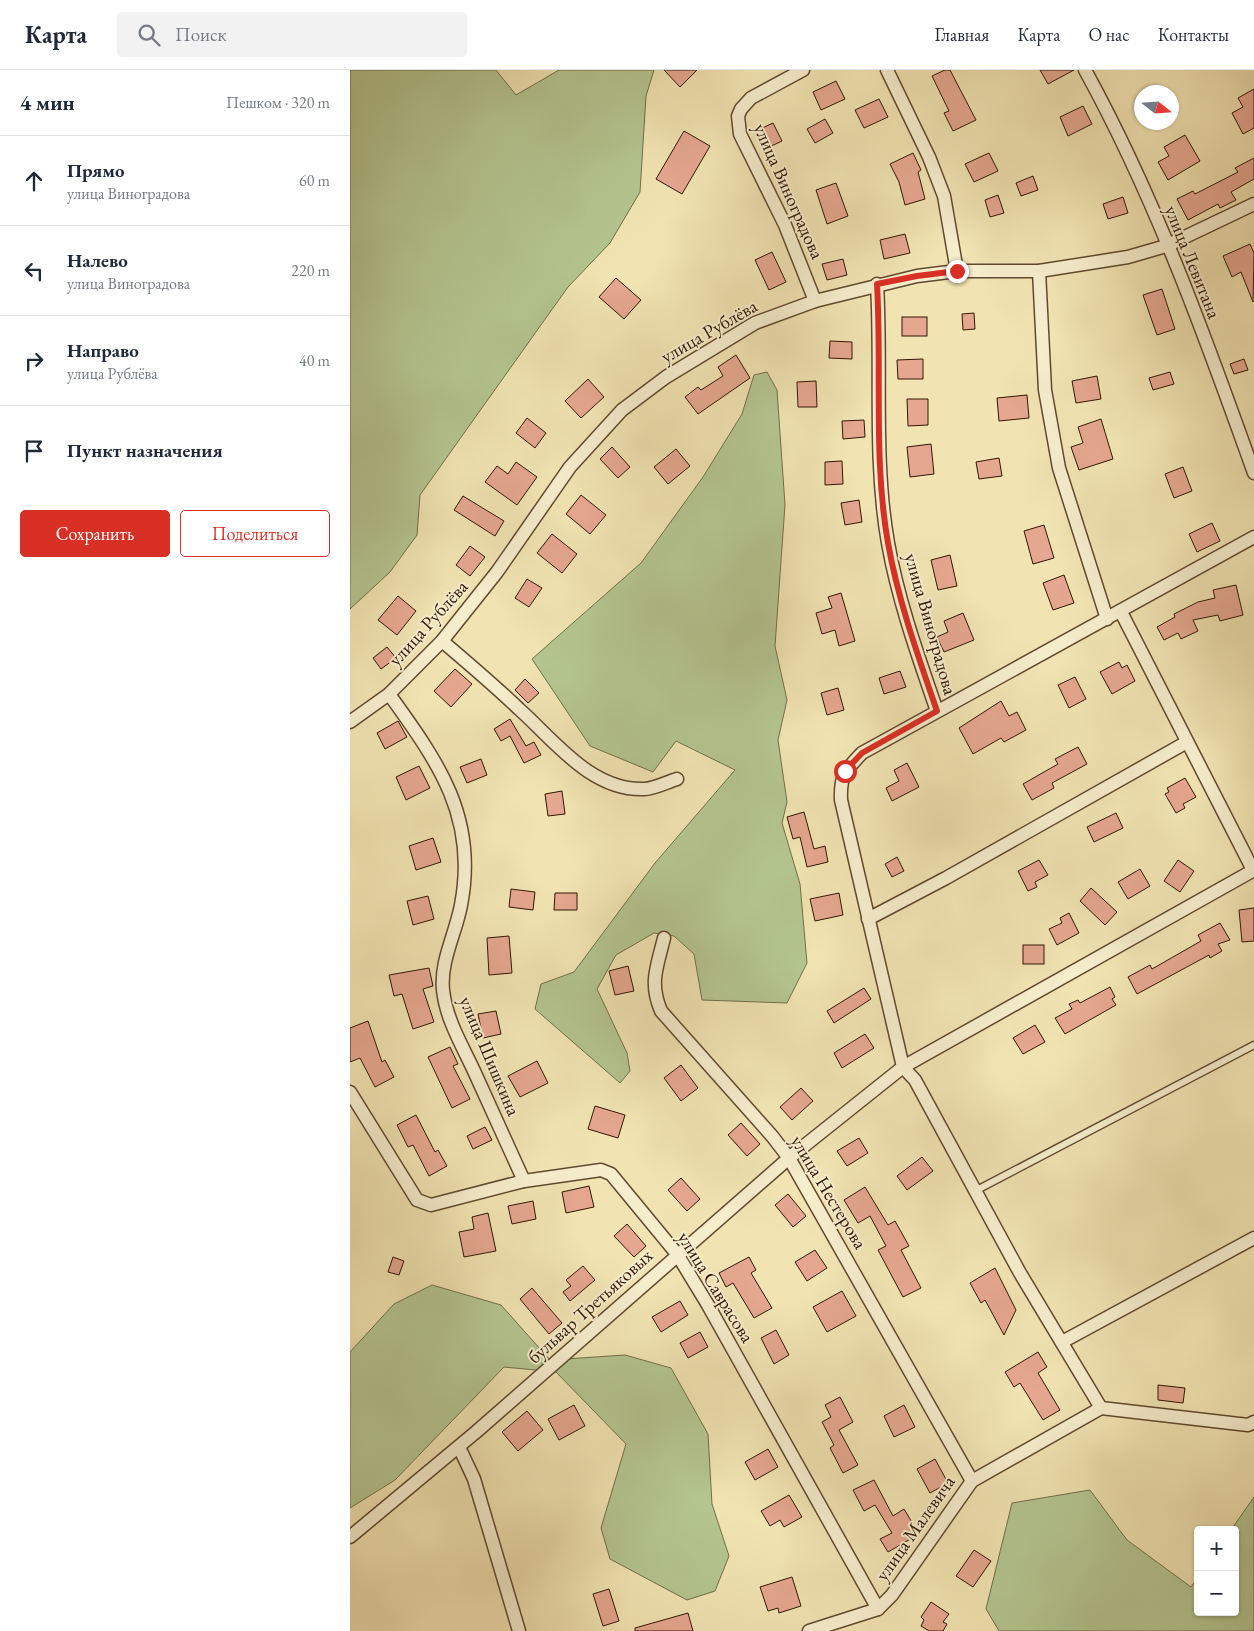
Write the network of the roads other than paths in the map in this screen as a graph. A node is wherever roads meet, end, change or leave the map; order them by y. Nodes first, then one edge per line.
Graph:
1 (803, 70) edge
2 (887, 70) edge
3 (1085, 70) edge
4 (1254, 204) edge
5 (1166, 246) junction
6 (957, 271) junction
7 (1039, 271) junction
8 (877, 284) junction
9 (815, 301) junction
10 (1254, 473) edge
11 (1254, 537) edge
12 (1121, 612) junction
13 (1107, 619) junction
14 (442, 641) junction
15 (389, 694) junction
16 (937, 711) junction
17 (350, 722) edge
18 (1187, 742) junction
19 (676, 779) dead end
20 (1254, 871) edge
21 (868, 918) junction
22 (664, 938) dead end
23 (1254, 1045) edge
24 (903, 1066) junction
25 (350, 1092) edge
26 (789, 1158) junction
27 (524, 1181) junction
28 (975, 1191) junction
29 (1254, 1238) edge
30 (677, 1254) junction
31 (1062, 1342) junction
32 (1101, 1408) junction
33 (1254, 1422) edge
34 (459, 1447) junction
35 (972, 1480) junction
36 (350, 1537) edge
37 (878, 1609) junction
38 (519, 1631) edge
39 (809, 1631) edge

1 - 9 street, улица Виноградова
2 - 6 street
3 - 5 street, улица Левитана
4 - 5 street, улица Рублёва
5 - 7 street, улица Рублёва
5 - 10 street, улица Левитана
6 - 7 street, улица Рублёва
6 - 8 street, улица Рублёва
7 - 13 street
8 - 9 street, улица Рублёва
8 - 16 street, улица Виноградова
9 - 14 street, улица Рублёва
11 - 12 street
12 - 13 street
12 - 18 street
13 - 16 street
14 - 15 street, улица Рублёва
14 - 19 street
15 - 17 street, улица Рублёва
15 - 27 street, улица Шишкина
16 - 21 street, улица Виноградова
18 - 20 street
18 - 21 street
20 - 24 street, бульвар Третьяковых
21 - 24 street, улица Виноградова
22 - 26 street, улица Нестерова
23 - 28 lane
24 - 26 street, бульвар Третьяковых
24 - 28 street
25 - 27 street, улица Саврасова
26 - 30 street, бульвар Третьяковых
26 - 35 street, улица Нестерова
27 - 30 street, улица Саврасова
28 - 31 street
29 - 31 street
30 - 34 street, бульвар Третьяковых
30 - 37 street, улица Саврасова
31 - 32 street
32 - 33 street
32 - 35 street, улица Малевича
34 - 36 street, бульвар Третьяковых
34 - 38 street
35 - 37 street, улица Малевича
37 - 39 street, улица Малевича

